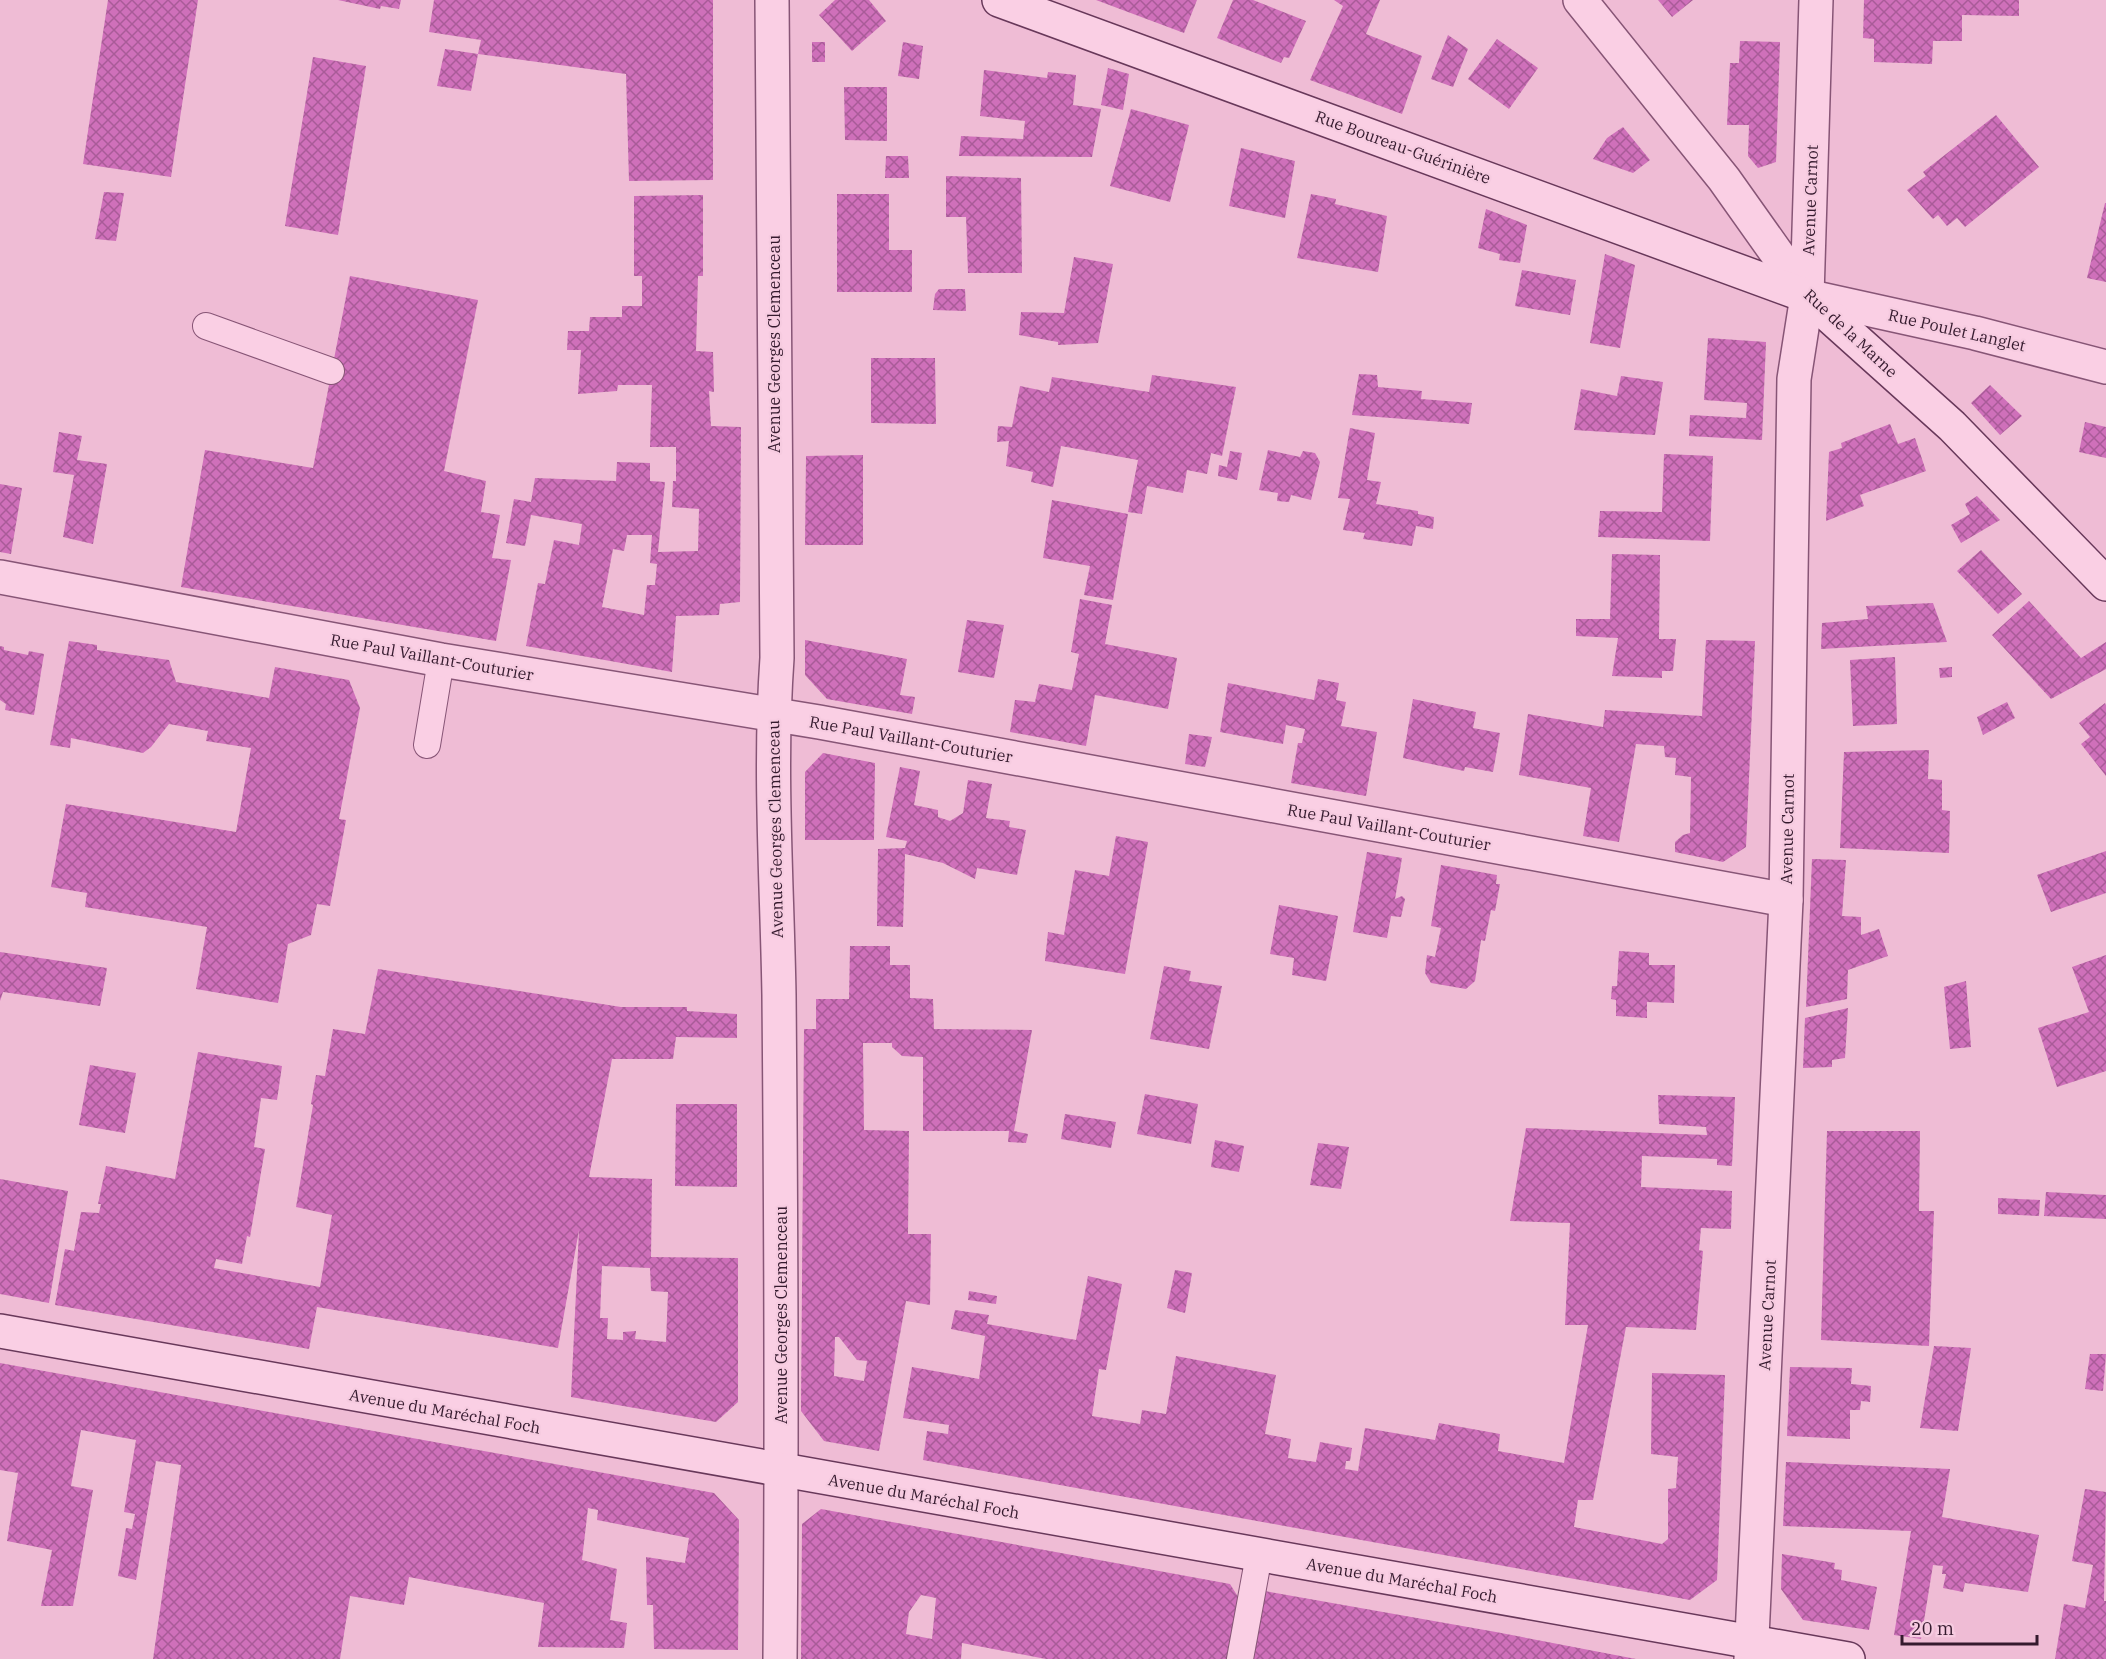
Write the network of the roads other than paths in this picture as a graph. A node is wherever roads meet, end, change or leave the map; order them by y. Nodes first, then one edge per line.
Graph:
1 (772, 0) edge
2 (999, 0) edge
3 (1580, 0) edge
4 (1816, 0) edge
5 (1808, 296) junction
6 (206, 326) dead end
7 (2106, 367) edge
8 (331, 371) dead end
9 (0, 577) edge
10 (2106, 584) edge
11 (441, 660) junction
12 (773, 716) junction
13 (428, 745) dead end
14 (1786, 900) junction
15 (0, 1331) edge
16 (782, 1471) junction
17 (1260, 1555) junction
18 (1752, 1651) edge
19 (780, 1659) edge
20 (1240, 1659) edge
21 (1848, 1659) edge

1 - 12 street, Avenue Georges Clemenceau
2 - 5 street, Rue Boureau-Guérinière
3 - 5 street, Rue de la Marne
4 - 5 street, Avenue Carnot
5 - 7 street, Rue Poulet Langlet
5 - 10 street, Rue de la Marne
5 - 14 street, Avenue Carnot
6 - 8 lane
9 - 11 street, Rue Paul Vaillant-Couturier
11 - 12 street, Rue Paul Vaillant-Couturier
11 - 13 lane
12 - 14 street, Rue Paul Vaillant-Couturier
12 - 16 street, Avenue Georges Clemenceau
14 - 18 street, Avenue Carnot
15 - 16 street, Avenue du Maréchal Foch
16 - 17 street, Avenue du Maréchal Foch
16 - 19 street, Avenue Georges Clemenceau
17 - 18 street, Avenue du Maréchal Foch
17 - 20 lane
18 - 21 street, Avenue du Maréchal Foch

